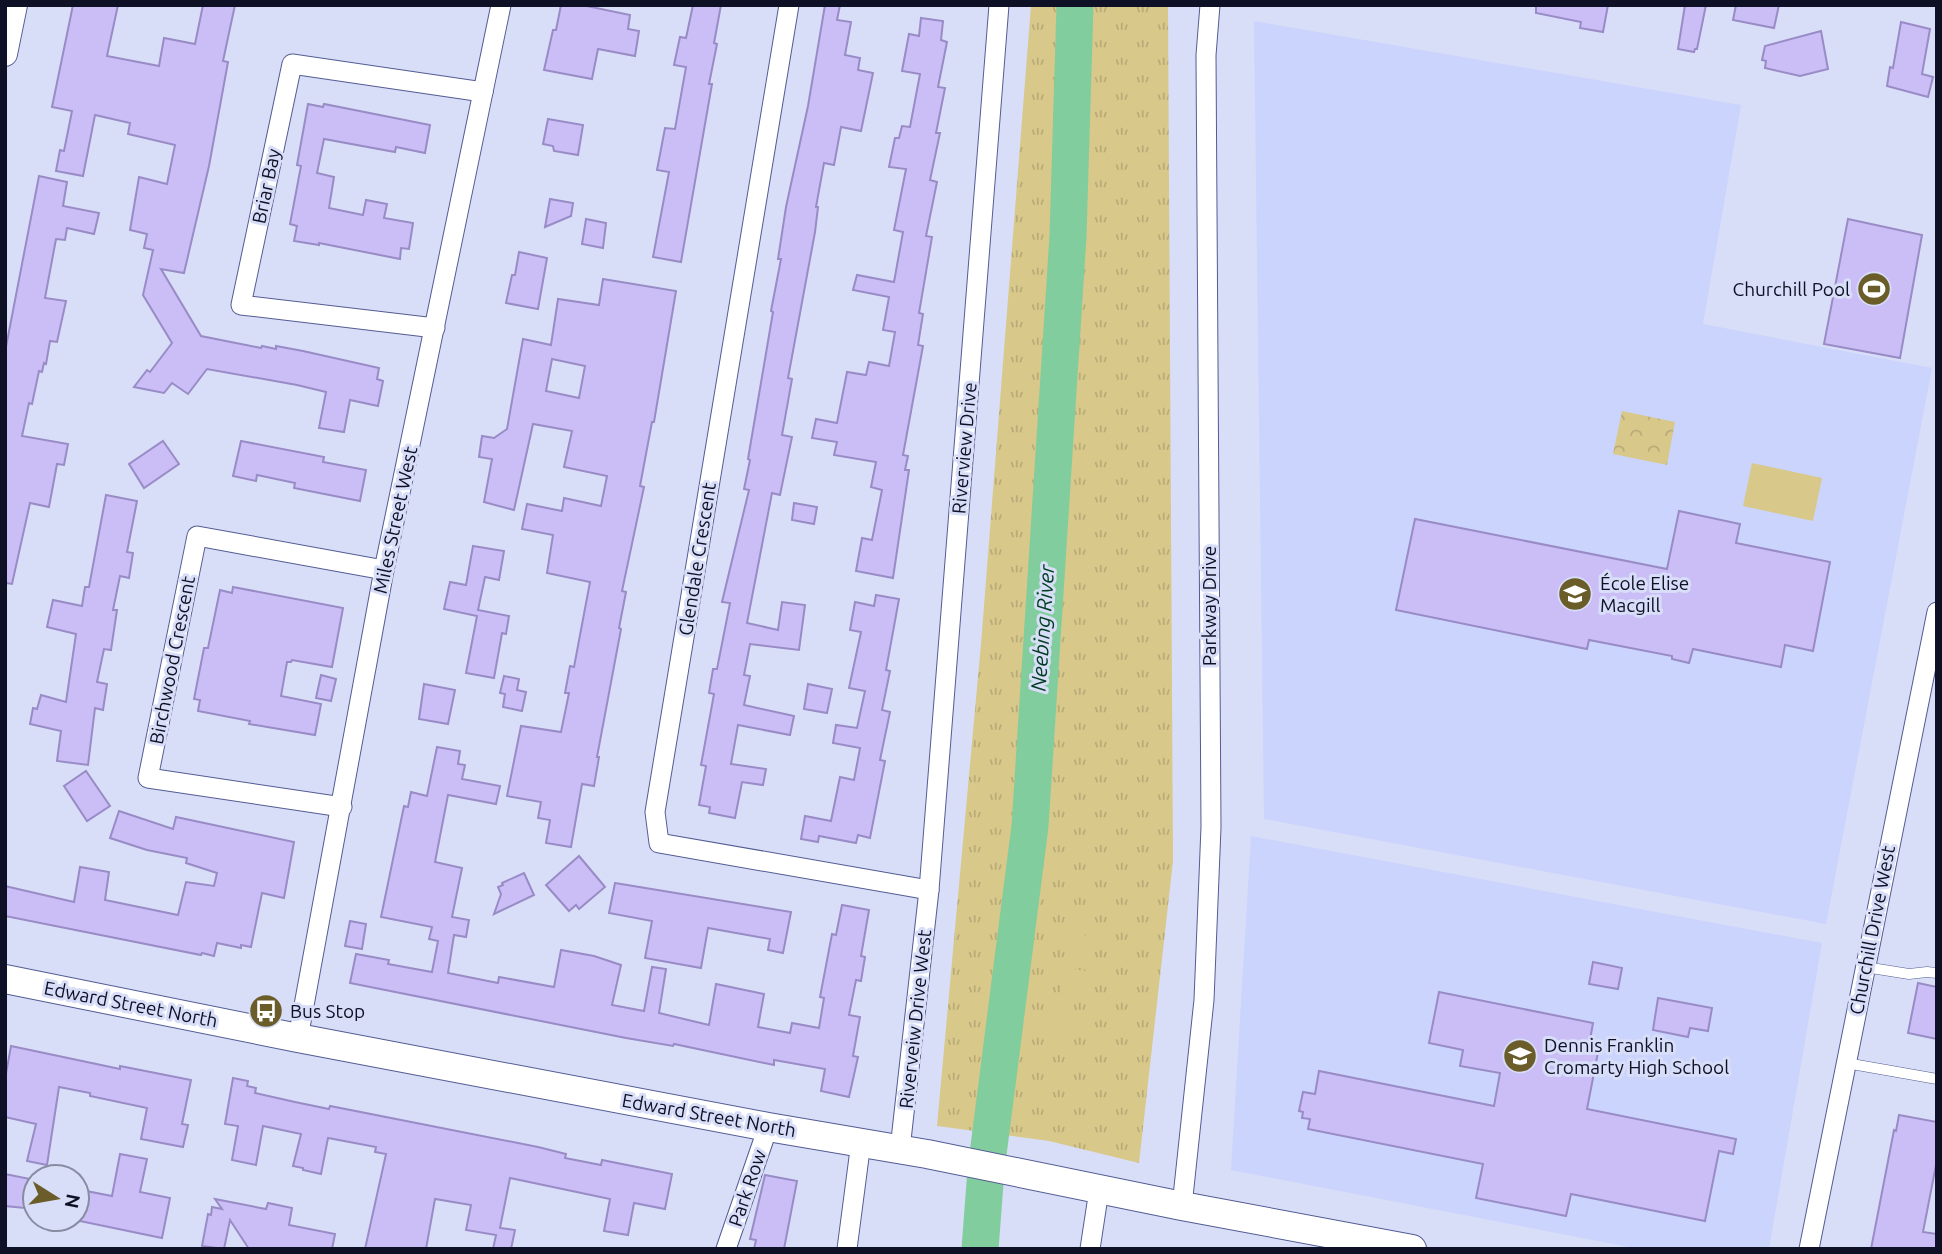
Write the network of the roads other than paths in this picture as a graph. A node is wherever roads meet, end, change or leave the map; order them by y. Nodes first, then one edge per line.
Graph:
1 (15, 5) edge
2 (501, 5) edge
3 (789, 5) edge
4 (999, 5) edge
5 (1210, 5) edge
6 (5, 54) edge
7 (483, 92) junction
8 (435, 328) junction
9 (384, 570) junction
10 (1937, 612) edge
11 (342, 807) junction
12 (929, 890) junction
13 (1865, 967) junction
14 (1937, 973) edge
15 (5, 979) edge
16 (298, 1038) junction
17 (1846, 1063) junction
18 (1937, 1079) edge
19 (768, 1127) junction
20 (861, 1142) junction
21 (914, 1151) junction
22 (1099, 1190) junction
23 (1182, 1206) junction
24 (726, 1249) edge
25 (847, 1249) edge
26 (1090, 1249) edge
27 (1412, 1249) edge
28 (1809, 1249) edge

1 - 6 street
2 - 7 street, Miles Street West
3 - 12 street, Glendale Crescent
4 - 12 street, Riverview Drive
5 - 23 street, Parkway Drive
7 - 8 street, Miles Street West
7 - 8 street, Briar Bay
8 - 9 street, Miles Street West
9 - 11 street, Miles Street West
9 - 11 street, Birchwood Crescent
10 - 13 street, Churchill Drive West
11 - 16 street, Miles Street West
12 - 21 street, Riverveiw Drive West
13 - 14 lane
13 - 17 street, Churchill Drive West
15 - 16 main road, Edward Street North
16 - 19 main road, Edward Street North
17 - 18 lane
17 - 28 street, Churchill Drive West
19 - 20 main road, Edward Street North
19 - 24 street, Park Row
20 - 21 main road, Edward Street North
20 - 25 street
21 - 22 main road, Edward Street North
22 - 23 main road, Edward Street North
22 - 26 street
23 - 27 main road, Edward Street North

